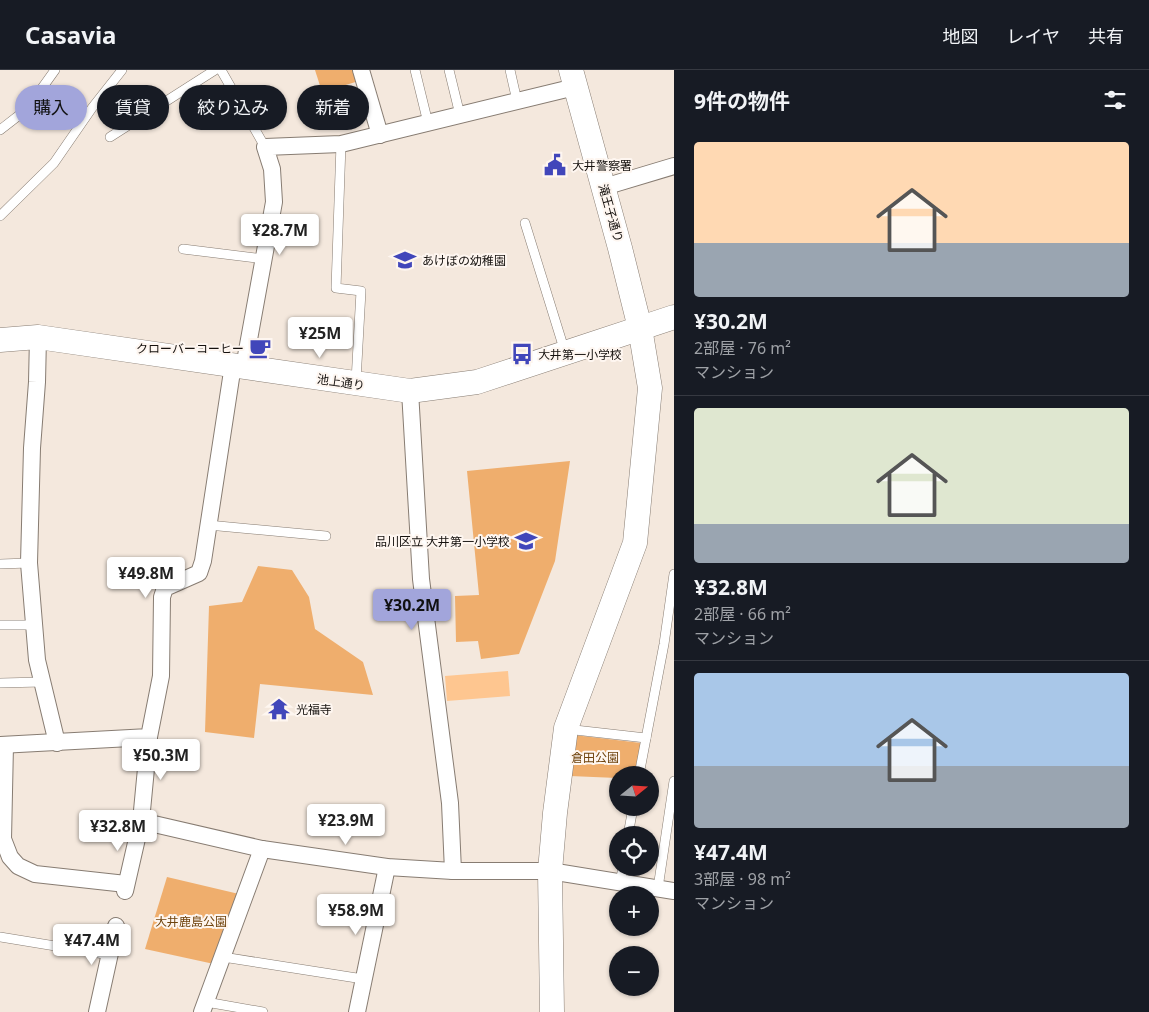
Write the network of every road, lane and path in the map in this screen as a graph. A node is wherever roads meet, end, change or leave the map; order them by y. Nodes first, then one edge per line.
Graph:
1 (55, 70) edge
2 (122, 70) edge
3 (216, 70) edge
4 (221, 70) edge
5 (361, 70) edge
6 (415, 70) edge
7 (449, 70) edge
8 (510, 70) edge
9 (573, 79) edge
10 (517, 101) junction
11 (460, 115) junction
12 (428, 122) junction
13 (0, 130) edge
14 (380, 135) junction
15 (110, 137) dead end
16 (340, 144) junction
17 (264, 147) junction
18 (674, 166) edge
19 (604, 187) junction
20 (0, 216) edge
21 (525, 223) dead end
22 (183, 249) dead end
23 (264, 259) junction
24 (674, 317) edge
25 (640, 328) junction
26 (38, 337) junction
27 (0, 340) edge
28 (565, 352) junction
29 (238, 366) junction
30 (356, 384) junction
31 (410, 391) junction
32 (208, 525) junction
33 (326, 536) dead end
34 (28, 563) junction
35 (0, 564) edge
36 (674, 574) edge
37 (0, 625) edge
38 (34, 625) junction
39 (42, 682) junction
40 (0, 683) edge
41 (566, 728) junction
42 (149, 737) junction
43 (646, 738) junction
44 (57, 743) junction
45 (3, 745) edge
46 (641, 766) edge
47 (674, 780) edge
48 (141, 822) junction
49 (262, 849) junction
50 (387, 867) junction
51 (453, 871) junction
52 (550, 871) junction
53 (609, 874) edge
54 (624, 876) edge
55 (652, 886) edge
56 (658, 886) edge
57 (659, 888) edge
58 (674, 891) edge
59 (116, 926) dead end
60 (0, 938) edge
61 (110, 955) junction
62 (223, 957) junction
63 (363, 979) junction
64 (204, 1007) edge
65 (97, 1012) edge
66 (263, 1012) edge
67 (356, 1012) edge
68 (552, 1012) edge

1 - 13 lane
2 - 20 lane
3 - 15 lane
4 - 17 lane
5 - 14 street
6 - 12 lane
7 - 11 lane
8 - 10 lane
9 - 10 street
9 - 19 street, 滝王子通り
10 - 11 street
11 - 12 street
12 - 14 street
14 - 16 street
16 - 17 street
16 - 30 lane
17 - 23 street
18 - 19 street
19 - 25 street, 滝王子通り
21 - 28 lane
22 - 23 lane
23 - 29 street
24 - 25 street, 池上通り
25 - 28 street, 池上通り
25 - 41 street, 滝王子通り
26 - 27 street, 池上通り
26 - 29 street, 池上通り
26 - 34 street
28 - 31 street, 池上通り
29 - 30 street, 池上通り
29 - 32 street
30 - 31 street, 池上通り
31 - 51 street
32 - 33 lane
32 - 42 street
34 - 35 lane
34 - 38 street
36 - 43 lane
37 - 38 lane
38 - 39 street
39 - 40 lane
39 - 44 street
41 - 43 lane
41 - 52 street, 滝王子通り
42 - 44 street
42 - 48 street
43 - 46 lane
44 - 45 street
45 - 48 street
47 - 56 lane
48 - 49 street
49 - 50 street
49 - 62 street
50 - 51 street
50 - 63 street
51 - 52 street
52 - 53 street
52 - 68 street, 滝王子通り
54 - 55 street
57 - 58 street
59 - 61 street
60 - 61 lane
61 - 65 street
62 - 63 lane
62 - 64 street
63 - 67 street
64 - 66 lane

